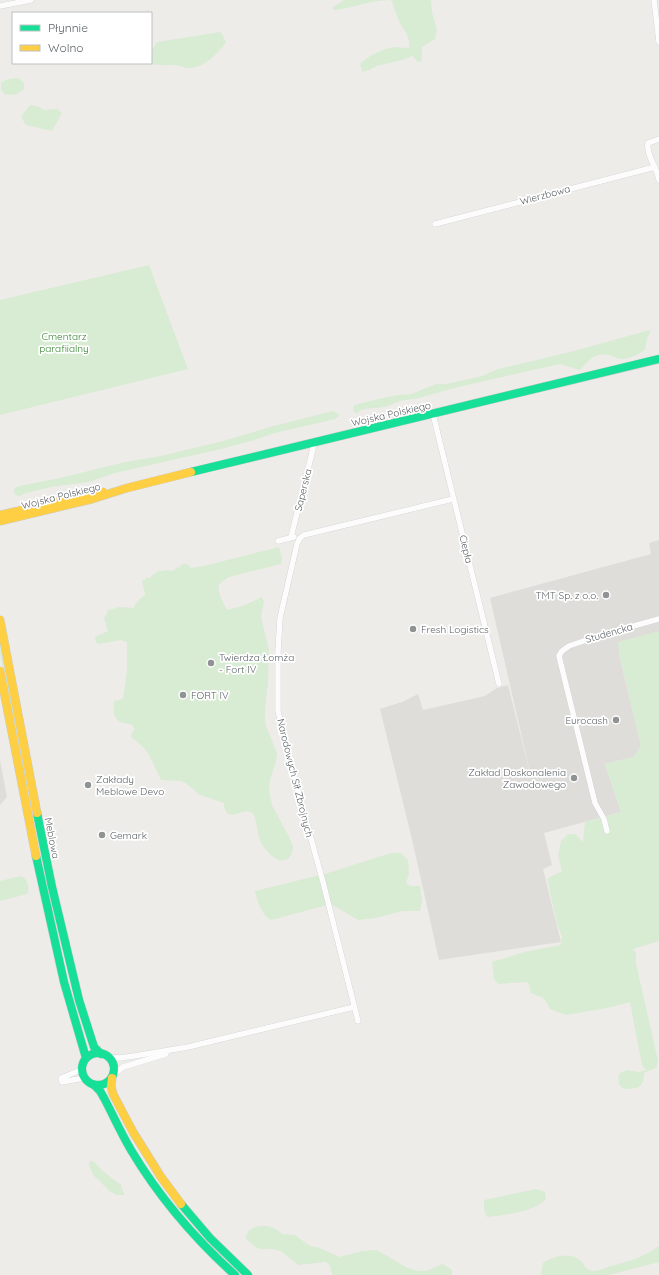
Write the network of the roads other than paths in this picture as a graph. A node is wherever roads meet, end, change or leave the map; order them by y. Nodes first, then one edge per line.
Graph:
1 (31, 0) edge
2 (654, 0) edge
3 (0, 6) edge
4 (659, 42) edge
5 (659, 139) edge
6 (655, 167) junction
7 (659, 180) edge
8 (435, 224) dead end
9 (659, 359) edge
10 (433, 414) junction
11 (312, 443) junction
12 (453, 499) junction
13 (2, 519) edge
14 (0, 527) edge
15 (291, 537) junction
16 (300, 538) junction
17 (278, 541) dead end
18 (659, 619) edge
19 (0, 620) edge
20 (0, 671) edge
21 (499, 684) dead end
22 (607, 830) dead end
23 (354, 1007) junction
24 (358, 1021) dead end
25 (188, 1047) junction
26 (105, 1055) junction
27 (86, 1058) junction
28 (83, 1074) junction
29 (112, 1077) junction
30 (94, 1085) junction
31 (235, 1275) edge
32 (248, 1275) edge

1 - 3 street
2 - 4 street
5 - 6 street
6 - 7 street
6 - 8 street, Wierzbowa
9 - 10 main road, Wojska Polskiego
10 - 11 main road, Wojska Polskiego
10 - 12 street, Ciepła
11 - 13 main road, Wojska Polskiego
11 - 15 street, Saperska
12 - 16 street
12 - 21 street, Ciepła
13 - 14 main road
15 - 16 street
15 - 17 street
16 - 23 street, Narodowych Sił Zbrojnych
18 - 22 street, Studencka
19 - 26 main road, Meblowa
20 - 27 main road, Meblowa
23 - 24 street, Narodowych Sił Zbrojnych
23 - 25 street
25 - 26 street
25 - 29 street
26 - 27 main road
26 - 29 main road
27 - 28 main road
28 - 28 street
28 - 30 main road
29 - 30 main road
29 - 32 main road
30 - 31 main road

